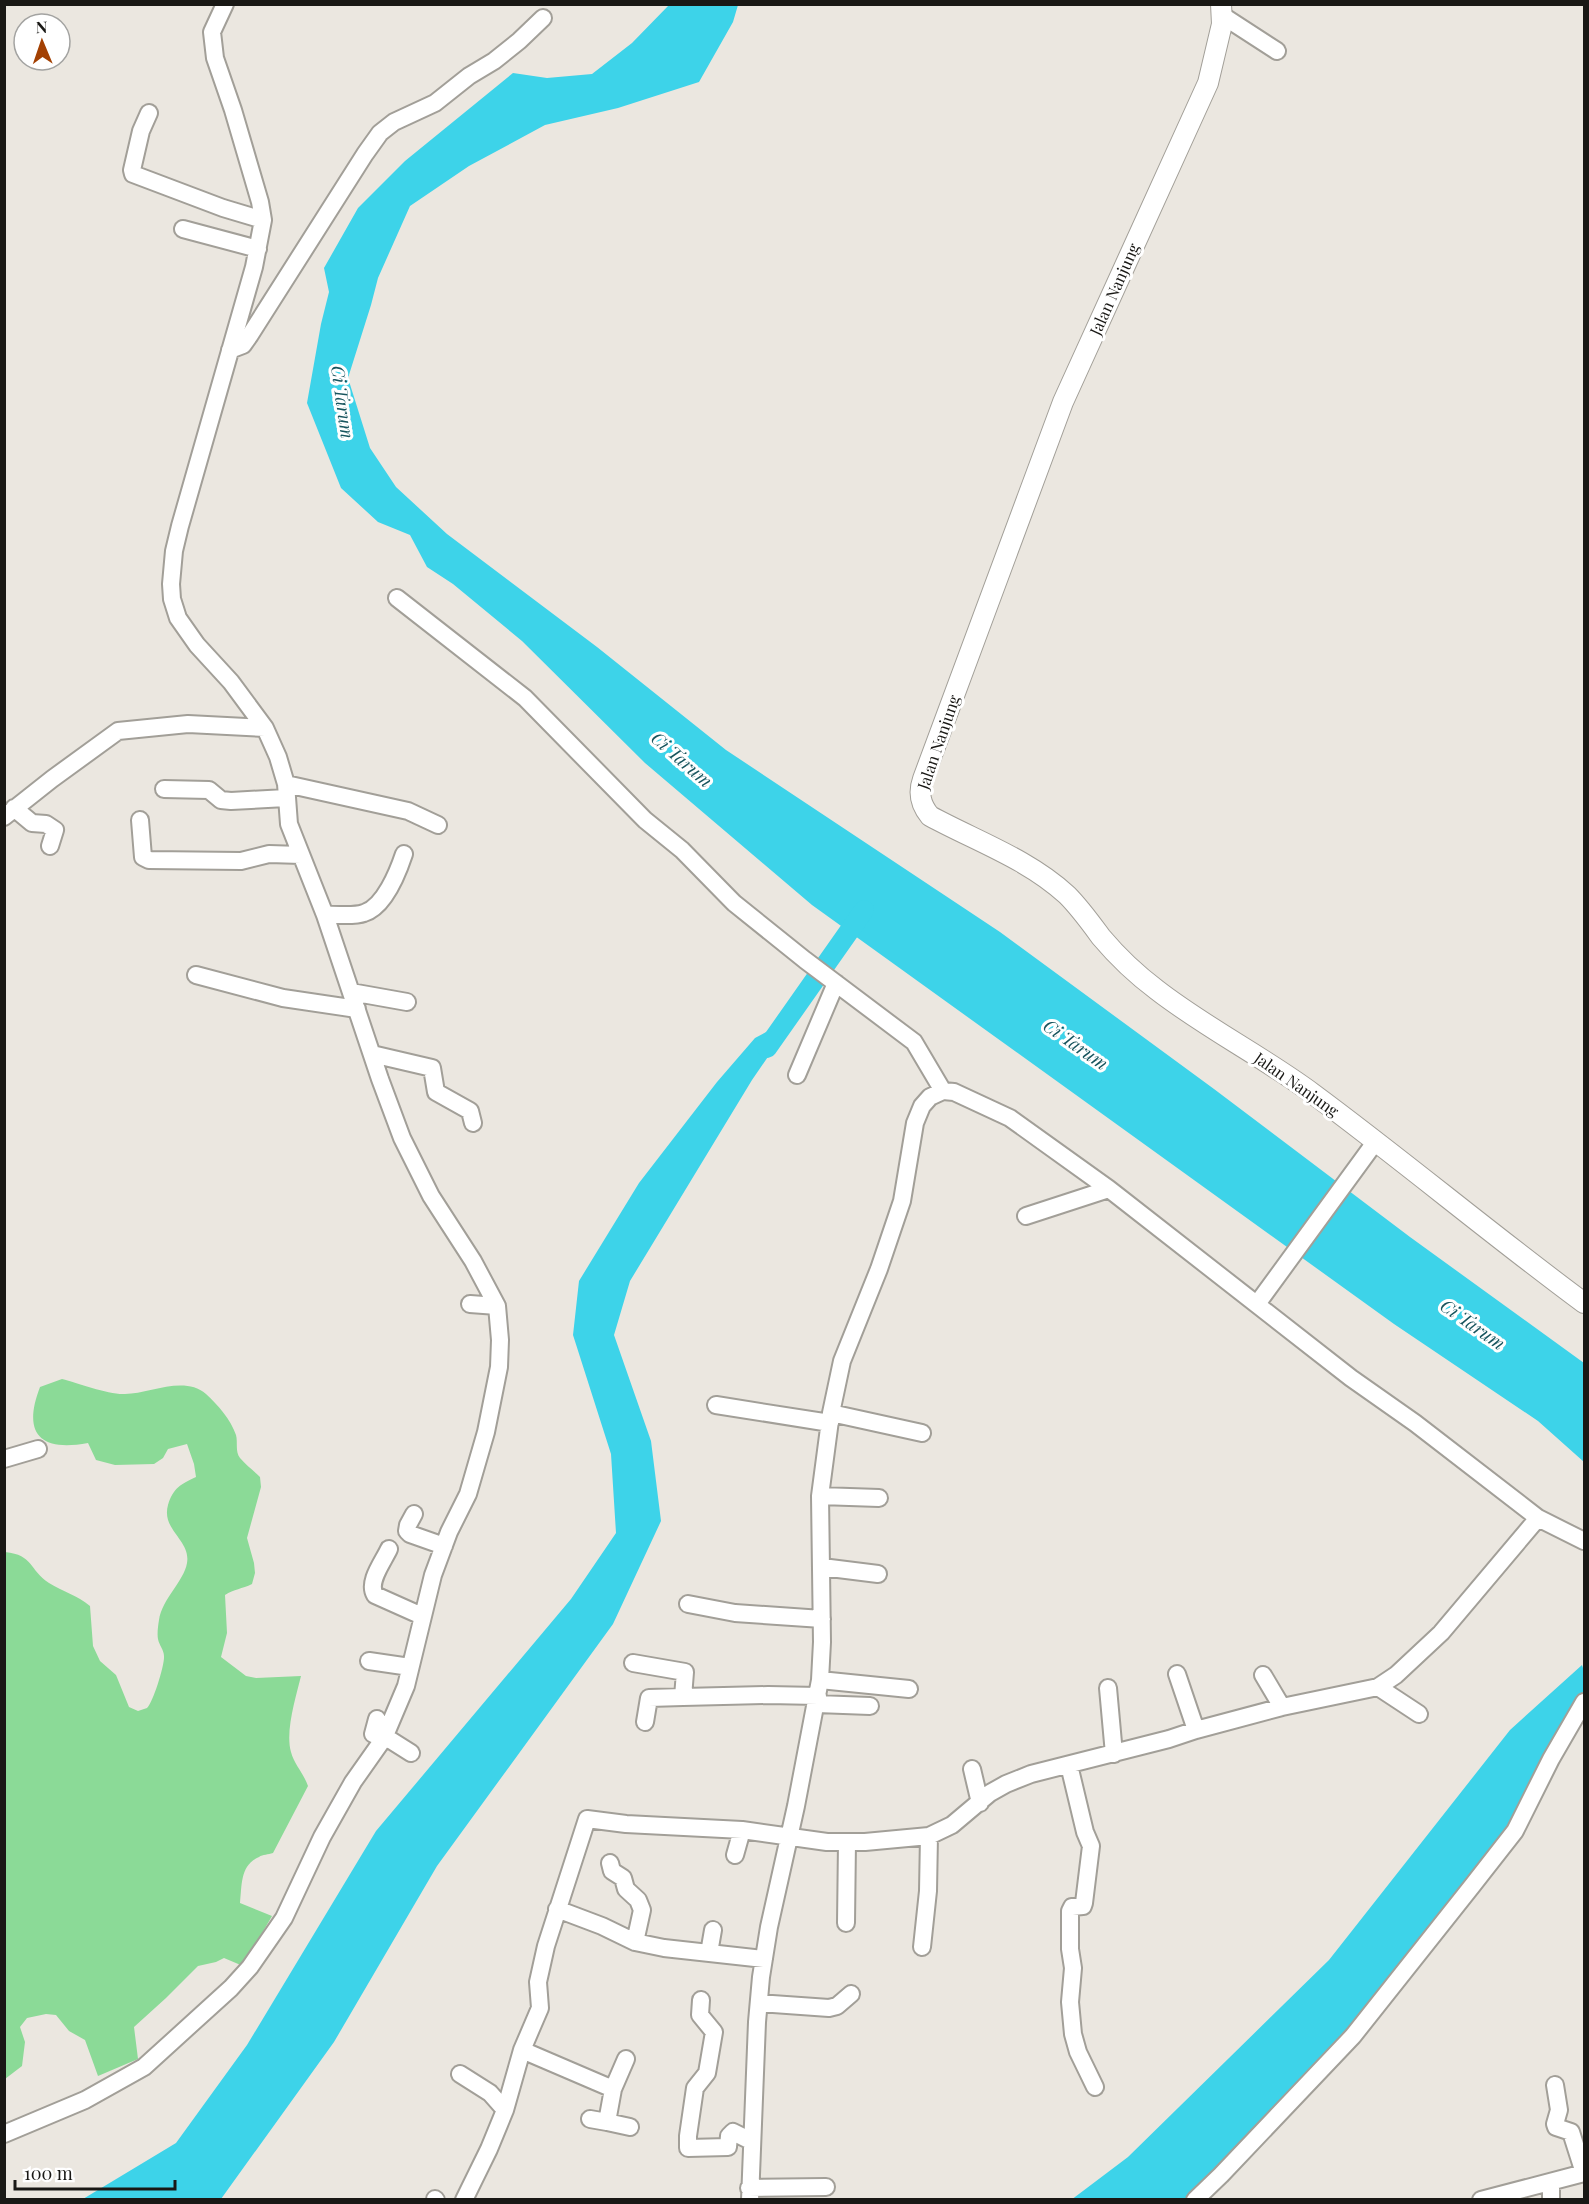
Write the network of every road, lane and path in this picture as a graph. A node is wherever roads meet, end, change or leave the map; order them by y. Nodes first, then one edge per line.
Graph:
1 (225, 4) edge
2 (1222, 10) edge
3 (543, 18) dead end
4 (1277, 51) dead end
5 (149, 113) dead end
6 (262, 220) junction
7 (183, 229) dead end
8 (258, 249) junction
9 (230, 350) junction
10 (397, 598) dead end
11 (265, 728) junction
12 (164, 789) dead end
13 (286, 791) junction
14 (9, 813) edge
15 (140, 820) dead end
16 (438, 825) dead end
17 (50, 846) dead end
18 (404, 854) dead end
19 (301, 855) junction
20 (325, 915) junction
21 (196, 975) dead end
22 (830, 979) junction
23 (351, 992) junction
24 (408, 1002) dead end
25 (357, 1009) junction
26 (372, 1054) junction
27 (796, 1075) dead end
28 (943, 1091) junction
29 (473, 1123) dead end
30 (1376, 1141) junction
31 (1109, 1189) junction
32 (1026, 1216) dead end
33 (1262, 1297) junction
34 (1584, 1303) edge
35 (470, 1304) dead end
36 (497, 1306) junction
37 (716, 1405) dead end
38 (830, 1418) junction
39 (922, 1433) dead end
40 (38, 1449) dead end
41 (4, 1459) edge
42 (820, 1496) junction
43 (879, 1498) dead end
44 (414, 1515) dead end
45 (1538, 1518) junction
46 (1584, 1541) edge
47 (444, 1546) junction
48 (389, 1549) dead end
49 (822, 1566) junction
50 (878, 1574) dead end
51 (688, 1604) dead end
52 (422, 1616) junction
53 (822, 1619) junction
54 (369, 1661) dead end
55 (633, 1663) dead end
56 (411, 1667) junction
57 (1177, 1674) dead end
58 (1263, 1675) dead end
59 (1378, 1687) junction
60 (1108, 1688) dead end
61 (909, 1689) dead end
62 (818, 1693) junction
63 (683, 1697) junction
64 (1584, 1702) edge
65 (870, 1706) dead end
66 (1282, 1707) junction
67 (1419, 1714) dead end
68 (645, 1722) dead end
69 (380, 1724) junction
70 (1196, 1730) junction
71 (411, 1753) dead end
72 (1114, 1754) junction
73 (1069, 1766) junction
74 (972, 1769) dead end
75 (980, 1803) junction
76 (742, 1830) junction
77 (929, 1836) junction
78 (788, 1837) junction
79 (847, 1842) junction
80 (735, 1855) dead end
81 (610, 1863) dead end
82 (557, 1909) junction
83 (846, 1923) dead end
84 (713, 1930) dead end
85 (635, 1942) junction
86 (922, 1947) dead end
87 (709, 1953) junction
88 (764, 1959) junction
89 (851, 1994) dead end
90 (701, 2000) dead end
91 (759, 2003) junction
92 (522, 2050) junction
93 (627, 2059) dead end
94 (460, 2074) dead end
95 (1555, 2085) dead end
96 (1095, 2086) dead end
97 (613, 2089) junction
98 (505, 2110) junction
99 (630, 2127) dead end
100 (4, 2134) edge
101 (751, 2141) junction
102 (1584, 2173) edge
103 (826, 2187) dead end
104 (1551, 2191) edge
105 (749, 2194) edge
106 (464, 2199) edge
107 (1194, 2199) edge
108 (1481, 2199) edge

1 - 6 street
2 - 4 street
2 - 30 main road, Jalan Nanjung
3 - 9 street
5 - 6 street
6 - 8 street
7 - 8 street
8 - 9 street
9 - 11 street
10 - 22 street
11 - 13 street
11 - 14 street
12 - 13 street
13 - 16 street
13 - 19 street
14 - 17 street
15 - 19 street
18 - 20 street
19 - 20 street
20 - 23 street
21 - 25 street
22 - 27 street
22 - 28 street
23 - 24 street
23 - 25 street
25 - 26 street
26 - 29 street
26 - 36 street
28 - 31 street
28 - 38 street
30 - 33 street
30 - 34 main road, Jalan Nanjung
31 - 32 street
31 - 33 street
33 - 45 street
35 - 36 street
36 - 47 street
37 - 38 street
38 - 39 street
38 - 42 street
40 - 41 street
42 - 43 street
42 - 49 street
44 - 47 street
45 - 46 street
45 - 59 street
47 - 52 street
48 - 52 street
49 - 50 street
49 - 53 street
51 - 53 street
52 - 56 street
53 - 62 street
54 - 56 street
55 - 63 street
56 - 69 street
57 - 70 street
58 - 66 street
59 - 66 street
59 - 67 street
60 - 72 street
61 - 62 street
62 - 63 street
62 - 65 street
62 - 78 street
63 - 68 street
64 - 107 street
66 - 70 street
69 - 71 street
69 - 100 street
70 - 72 street
72 - 73 street
73 - 75 street
73 - 96 street
74 - 75 street
75 - 77 street
76 - 78 street
76 - 80 street
76 - 82 street
77 - 79 street
77 - 86 street
78 - 79 street
78 - 88 street
79 - 83 street
81 - 85 street
82 - 85 street
82 - 92 street
84 - 87 street
85 - 87 street
87 - 88 street
88 - 91 street
89 - 91 street
90 - 101 street
91 - 101 street
92 - 97 street
92 - 98 street
93 - 97 street
94 - 98 street
95 - 102 street
97 - 99 street
98 - 106 street
101 - 105 street
102 - 104 street
103 - 105 street
104 - 108 street

